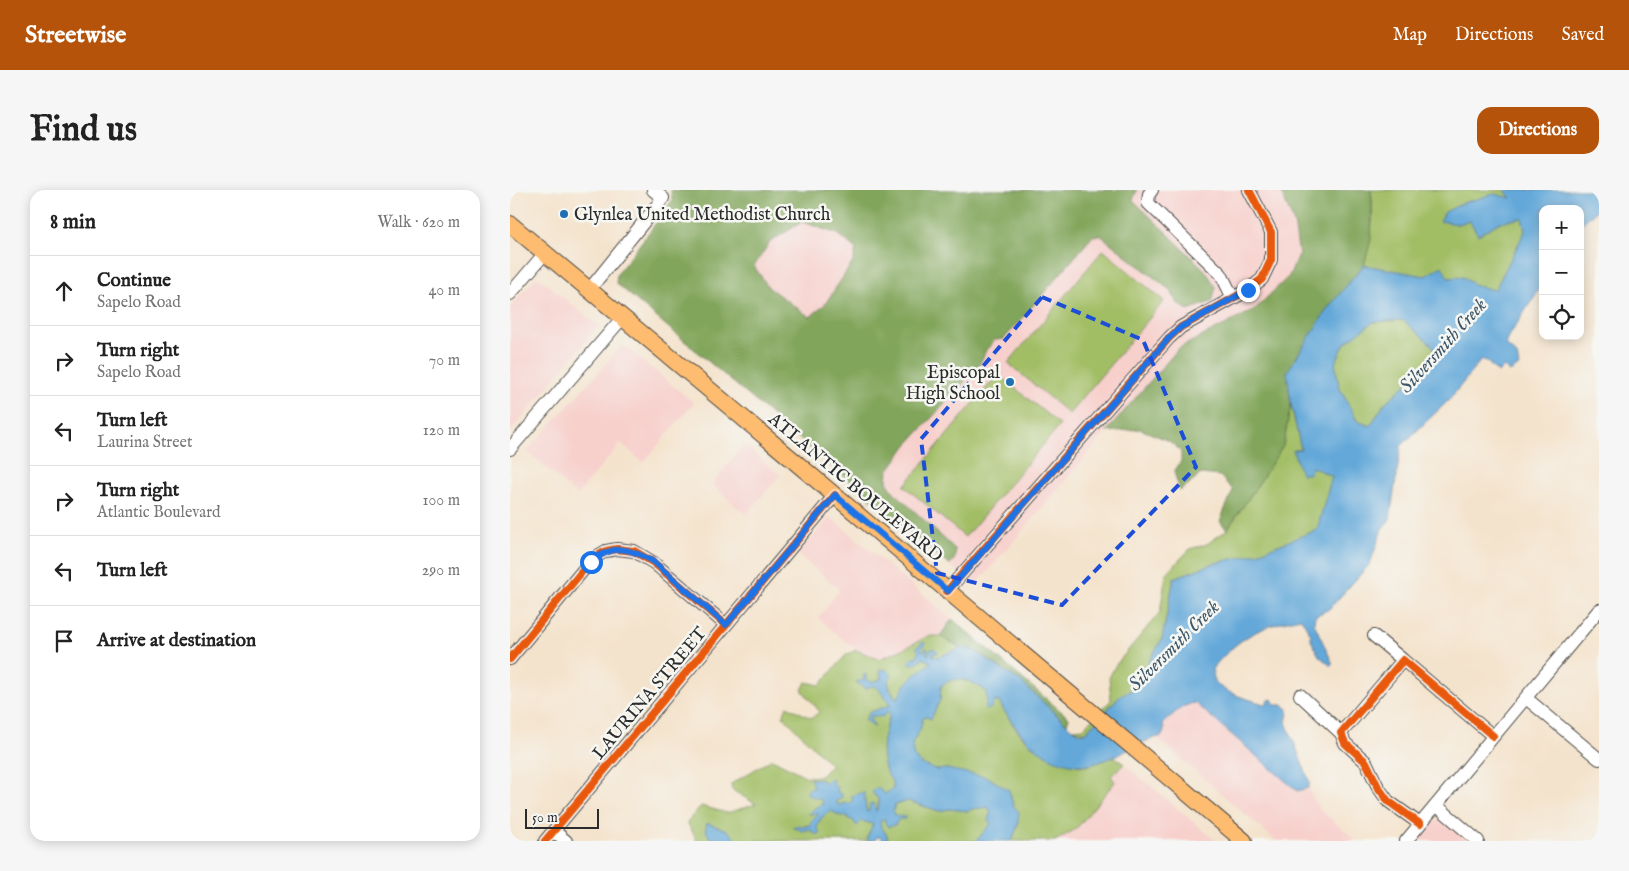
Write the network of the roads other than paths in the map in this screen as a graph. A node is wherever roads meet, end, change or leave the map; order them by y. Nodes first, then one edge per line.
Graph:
1 (1152, 190) edge
2 (1249, 190) edge
3 (658, 194) edge
4 (510, 224) edge
5 (545, 253) junction
6 (589, 290) junction
7 (510, 294) edge
8 (1233, 298) junction
9 (623, 317) junction
10 (510, 449) edge
11 (835, 495) junction
12 (948, 591) junction
13 (1599, 610) edge
14 (726, 625) junction
15 (1374, 636) dead end
16 (510, 659) edge
17 (1402, 660) junction
18 (1300, 695) dead end
19 (1526, 698) junction
20 (1341, 733) junction
21 (1493, 736) junction
22 (1599, 759) edge
23 (1436, 806) junction
24 (1420, 824) junction
25 (554, 830) junction
26 (545, 841) edge
27 (566, 841) edge
28 (1244, 841) edge
29 (1406, 841) edge
30 (1478, 841) edge

1 - 8 street
2 - 8 street
3 - 6 street
4 - 5 main road, ATLANTIC BOULEVARD
5 - 6 main road, ATLANTIC BOULEVARD
5 - 7 street
6 - 9 main road, ATLANTIC BOULEVARD
8 - 12 street
9 - 10 street
9 - 11 main road, ATLANTIC BOULEVARD
11 - 12 main road, ATLANTIC BOULEVARD
11 - 14 street, LAURINA STREET
12 - 28 main road, ATLANTIC BOULEVARD
13 - 19 street
14 - 16 street
14 - 25 street, LAURINA STREET
15 - 17 street
17 - 20 street
17 - 21 street
18 - 20 street
19 - 21 street
19 - 22 street
20 - 24 street
21 - 23 street
23 - 24 street
23 - 30 street
24 - 29 street
25 - 26 street, LAURINA STREET
25 - 27 street

